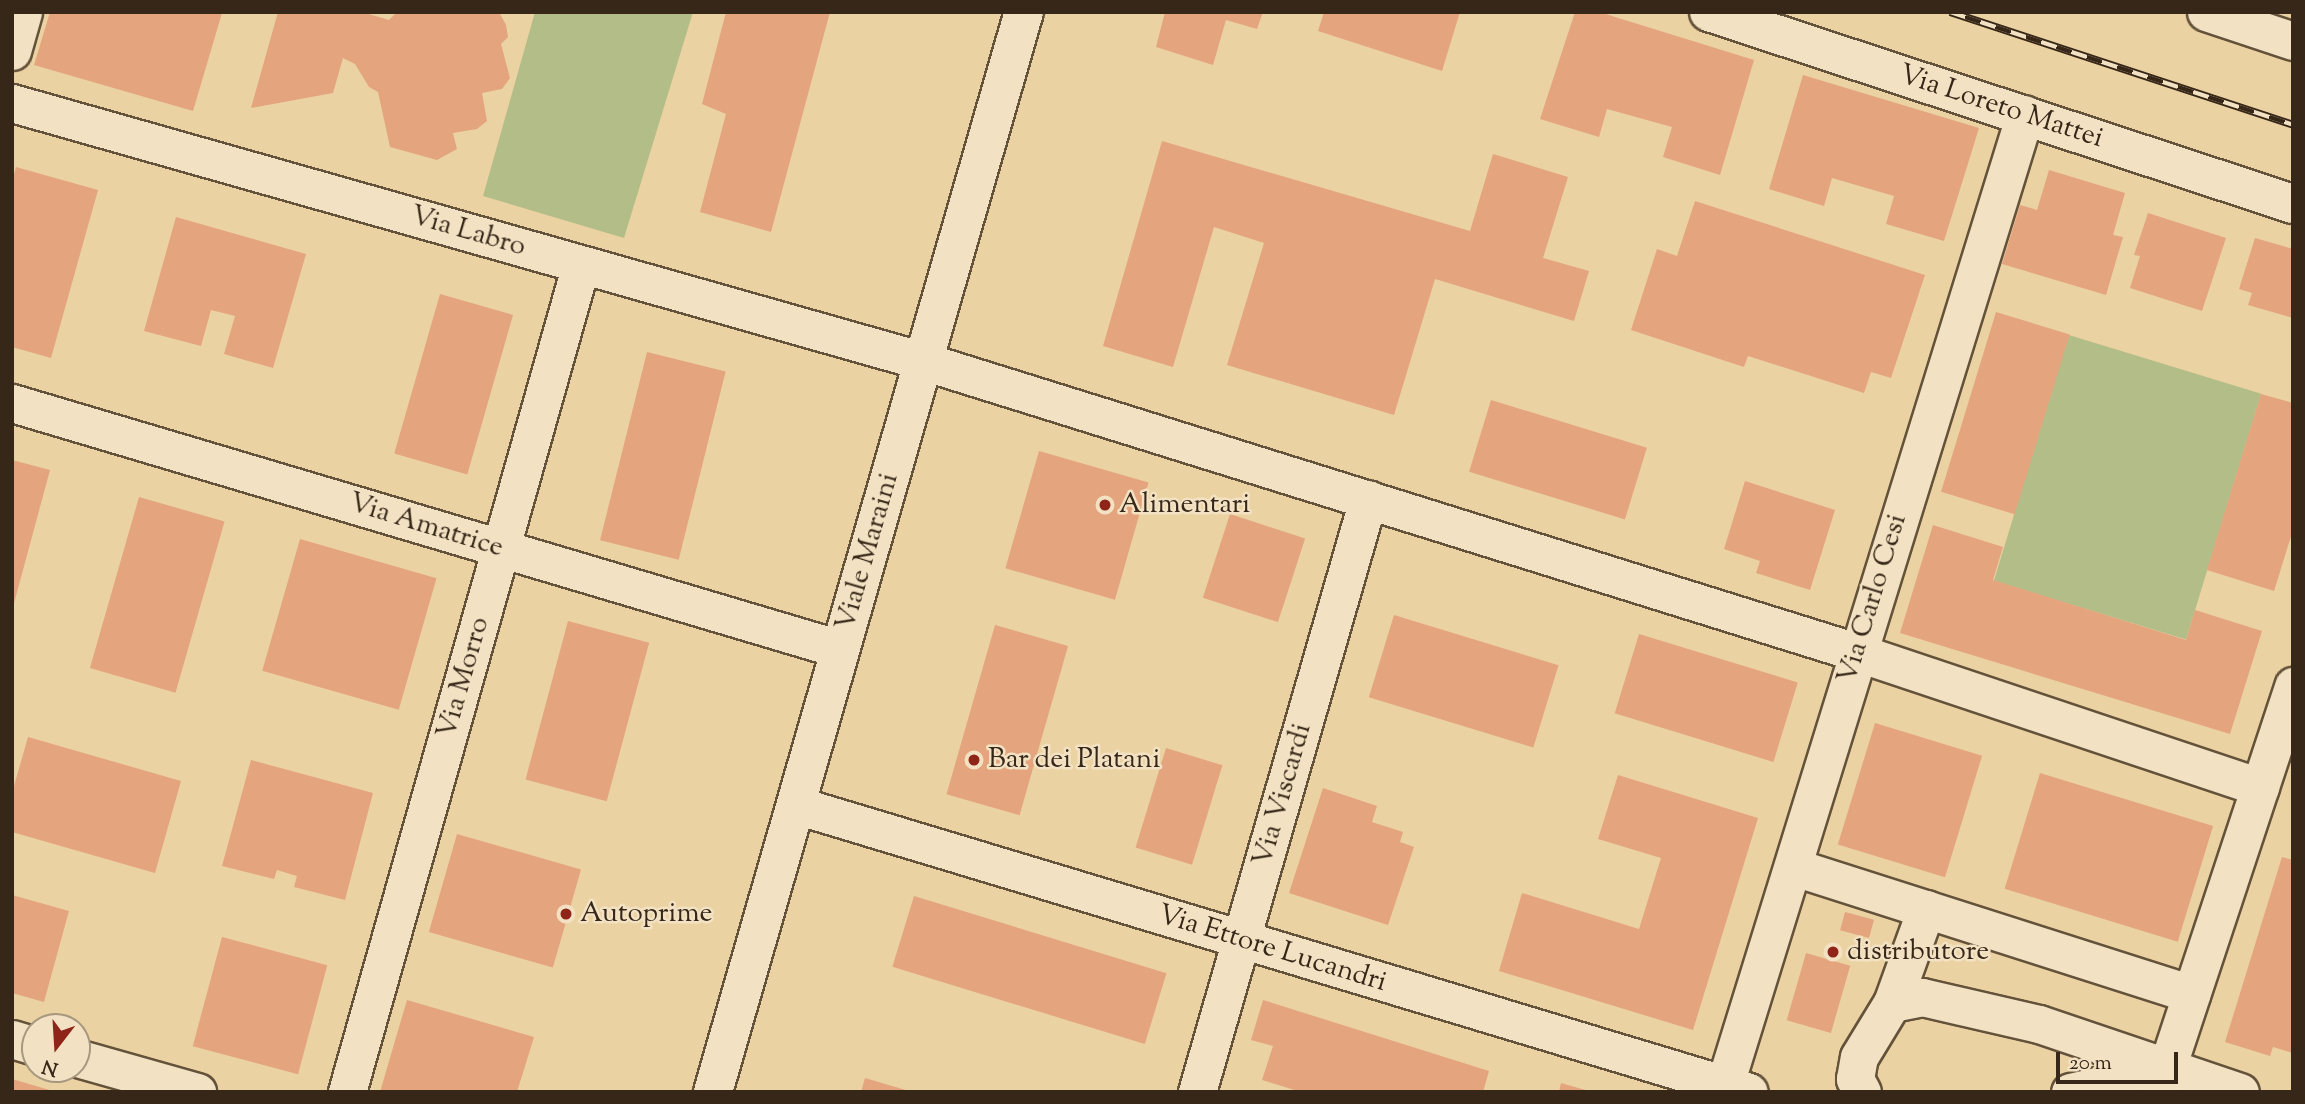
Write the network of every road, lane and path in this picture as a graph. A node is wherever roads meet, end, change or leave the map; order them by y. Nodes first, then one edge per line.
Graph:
1 (23, 12) edge
2 (1024, 12) edge
3 (1709, 12) edge
4 (2206, 12) edge
5 (2293, 41) edge
6 (12, 51) edge
7 (12, 103) edge
8 (2025, 114) junction
9 (2293, 204) edge
10 (581, 264) junction
11 (923, 361) junction
12 (12, 403) edge
13 (1368, 499) junction
14 (500, 548) junction
15 (840, 649) junction
16 (1856, 652) junction
17 (2293, 686) edge
18 (2260, 787) junction
19 (796, 805) junction
20 (1794, 867) junction
21 (1926, 909) junction
22 (1241, 939) junction
23 (2191, 994) junction
24 (1892, 1003) junction
25 (91, 1062) edge
26 (2163, 1081) edge
27 (1737, 1088) edge
28 (197, 1092) edge
29 (347, 1092) edge
30 (713, 1092) edge
31 (1197, 1092) edge
32 (1862, 1092) edge
33 (2070, 1092) edge
34 (2240, 1092) edge

1 - 6 street
2 - 11 main road, Viale Maraini
3 - 8 main road, Via Loreto Mattei
4 - 5 street
7 - 10 street, Via Labro
8 - 9 main road, Via Loreto Mattei
8 - 16 street, Via Carlo Cesi
10 - 11 street, Via Labro
10 - 14 street, Via Morro
11 - 13 street, Via Labro
11 - 15 main road, Viale Maraini
12 - 14 street, Via Amatrice
13 - 16 street, Via Labro
13 - 22 street, Via Viscardi
14 - 15 street, Via Amatrice
14 - 29 street, Via Morro
15 - 19 main road, Viale Maraini
16 - 18 street, Via Labro
16 - 20 street, Via Carlo Cesi
17 - 18 street
18 - 23 street
19 - 22 street, Via Ettore Lucandri
19 - 30 main road, Viale Maraini
20 - 21 street
20 - 27 street, Via Carlo Cesi
21 - 23 street
21 - 24 street
22 - 27 street, Via Ettore Lucandri
22 - 31 street, Via Viscardi
23 - 26 street
24 - 26 street
24 - 32 street
25 - 28 street
26 - 33 street
26 - 34 street

